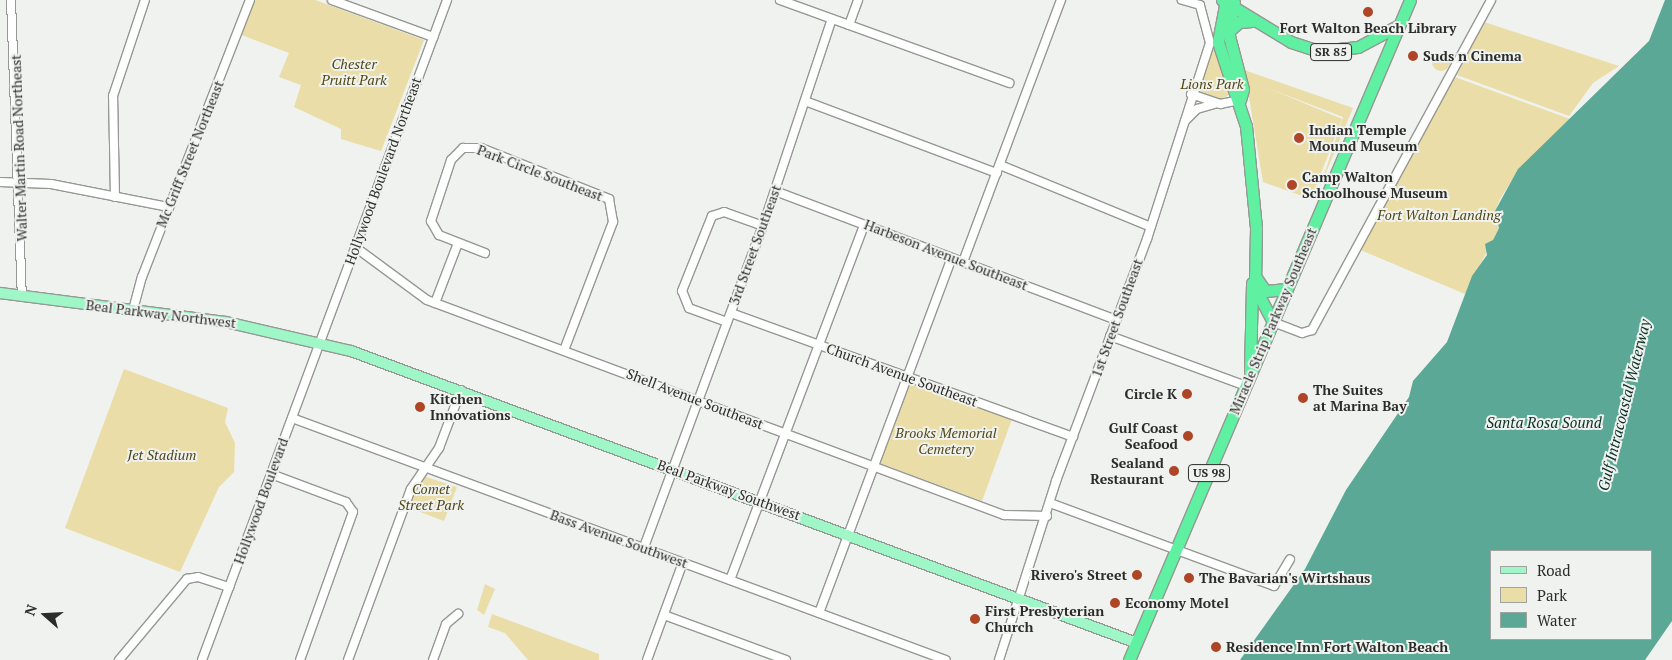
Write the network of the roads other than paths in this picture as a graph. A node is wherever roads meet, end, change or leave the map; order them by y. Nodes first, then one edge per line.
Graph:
1 (12, 0) edge
2 (145, 0) edge
3 (250, 0) edge
4 (332, 0) edge
5 (447, 0) edge
6 (780, 0) edge
7 (858, 0) edge
8 (1061, 0) edge
9 (1182, 0) edge
10 (1410, 0) edge
11 (1491, 0) edge
12 (1229, 2) edge
13 (349, 3) edge
14 (832, 19) junction
15 (1254, 20) junction
16 (849, 24) junction
17 (1399, 25) junction
18 (1228, 32) junction
19 (432, 38) junction
20 (1009, 83) dead end
21 (1191, 94) junction
22 (1240, 100) junction
23 (804, 101) junction
24 (1220, 104) junction
25 (1182, 125) junction
26 (998, 169) junction
27 (0, 182) edge
28 (20, 183) junction
29 (775, 191) junction
30 (115, 197) junction
31 (168, 207) junction
32 (864, 225) junction
33 (763, 226) junction
34 (1151, 227) junction
35 (458, 243) junction
36 (355, 247) junction
37 (485, 253) dead end
38 (952, 258) junction
39 (963, 262) junction
40 (1254, 274) junction
41 (1287, 289) junction
42 (0, 293) edge
43 (22, 296) junction
44 (435, 302) junction
45 (133, 310) junction
46 (731, 313) junction
47 (1116, 320) junction
48 (728, 322) junction
49 (1273, 322) junction
50 (1110, 336) junction
51 (320, 342) junction
52 (820, 344) junction
53 (564, 350) junction
54 (907, 376) junction
55 (1248, 381) junction
56 (461, 390) junction
57 (699, 400) junction
58 (292, 418) junction
59 (787, 434) junction
60 (1072, 437) junction
61 (874, 466) junction
62 (426, 468) junction
63 (673, 469) junction
64 (271, 474) junction
65 (760, 502) junction
66 (1050, 503) junction
67 (1047, 516) junction
68 (849, 535) junction
69 (644, 548) junction
70 (1177, 550) junction
71 (1290, 559) dead end
72 (683, 562) junction
73 (730, 580) junction
74 (229, 587) junction
75 (1021, 599) junction
76 (819, 613) junction
77 (458, 614) dead end
78 (664, 615) junction
79 (1137, 643) junction
80 (205, 659) edge
81 (119, 660) edge
82 (300, 660) edge
83 (348, 660) edge
84 (433, 660) edge
85 (647, 660) edge
86 (786, 660) edge
87 (946, 660) edge
88 (1000, 660) edge
89 (1130, 660) edge

1 - 28 street, Walter Martin Road Northeast
2 - 30 street
3 - 31 street, Mc Griff Street Northeast
4 - 13 street
5 - 19 street, Hollywood Boulevard Northeast
6 - 14 street
7 - 16 street
8 - 26 street
9 - 21 street, 1st Street Southeast
10 - 17 highway, Miracle Strip Parkway Southeast / US 98
11 - 49 street
12 - 15 highway, SR 85
12 - 18 highway
12 - 22 highway
13 - 19 street
14 - 16 street
14 - 23 street, 3rd Street Southeast
15 - 17 highway, SR 85
15 - 18 highway
16 - 20 street
17 - 41 highway, Miracle Strip Parkway Southeast / US 98
18 - 22 highway
19 - 36 street, Hollywood Boulevard Northeast
21 - 24 street
21 - 25 street, 1st Street Southeast
22 - 24 street
22 - 40 highway
23 - 26 street
23 - 29 street, 3rd Street Southeast
24 - 25 street
25 - 34 street, 1st Street Southeast
26 - 34 street
26 - 39 street
27 - 28 street
28 - 30 street
28 - 43 street, Walter Martin Road Northeast
29 - 32 street, Harbeson Avenue Southeast
29 - 33 street, 3rd Street Southeast
30 - 31 street
31 - 45 street, Mc Griff Street Northeast
32 - 38 street, Harbeson Avenue Southeast
32 - 52 street
33 - 46 street, 3rd Street Southeast
33 - 48 street
34 - 47 street, 1st Street Southeast
35 - 37 street
35 - 44 street
35 - 53 street, Park Circle Southeast
36 - 44 street, Shell Avenue Southeast
36 - 51 street, Hollywood Boulevard Northeast
38 - 39 street, Harbeson Avenue Southeast
38 - 54 street
39 - 47 street, Harbeson Avenue Southeast
40 - 41 highway
40 - 49 highway
40 - 55 highway
41 - 49 highway, Miracle Strip Parkway Southeast / US 98
42 - 43 main road, Beal Parkway Northwest
43 - 45 main road, Beal Parkway Northwest
44 - 53 street, Shell Avenue Southeast
45 - 51 main road, Beal Parkway Northwest
46 - 48 street, 3rd Street Southeast
46 - 52 street, Church Avenue Southeast
47 - 50 street, 1st Street Southeast
48 - 57 street, 3rd Street Southeast
49 - 55 highway, Miracle Strip Parkway Southeast / US 98
50 - 55 street
50 - 60 street, 1st Street Southeast
51 - 56 main road, Beal Parkway Southwest
51 - 58 street, Hollywood Boulevard
52 - 54 street, Church Avenue Southeast
52 - 59 street
53 - 57 street, Shell Avenue Southeast
54 - 60 street, Church Avenue Southeast
54 - 61 street
55 - 70 highway, Miracle Strip Parkway Southeast / US 98
56 - 62 street
56 - 63 main road, Beal Parkway Southwest
57 - 59 street, Shell Avenue Southeast
57 - 63 street, 3rd Street Southeast
58 - 62 street, Bass Avenue Southwest
58 - 64 street, Hollywood Boulevard
59 - 61 street, Shell Avenue Southeast
59 - 65 street
60 - 66 street, 1st Street Southeast
61 - 67 street, Shell Avenue Southeast
61 - 68 street
62 - 69 street, Bass Avenue Southwest
62 - 83 street
63 - 65 main road, Beal Parkway Southwest
63 - 69 street, 3rd Street Southeast
64 - 74 street, Hollywood Boulevard
64 - 82 street
65 - 68 main road, Beal Parkway Southwest
65 - 73 street
66 - 67 street, 1st Street Southeast
66 - 70 street
67 - 75 street, 1st Street Southeast
68 - 75 main road, Beal Parkway Southwest
68 - 76 street
69 - 72 street, Bass Avenue Southwest
70 - 71 street
70 - 79 highway, Miracle Strip Parkway Southeast / US 98
72 - 73 street, Bass Avenue Southwest
72 - 78 street
73 - 76 street, Bass Avenue Southwest
74 - 80 street, Hollywood Boulevard
74 - 81 street
75 - 79 main road, Beal Parkway Southwest
75 - 88 street, 1st Street Southeast
76 - 87 street, Bass Avenue Southwest
77 - 84 street
78 - 85 street
78 - 86 street
79 - 89 highway, US 98

